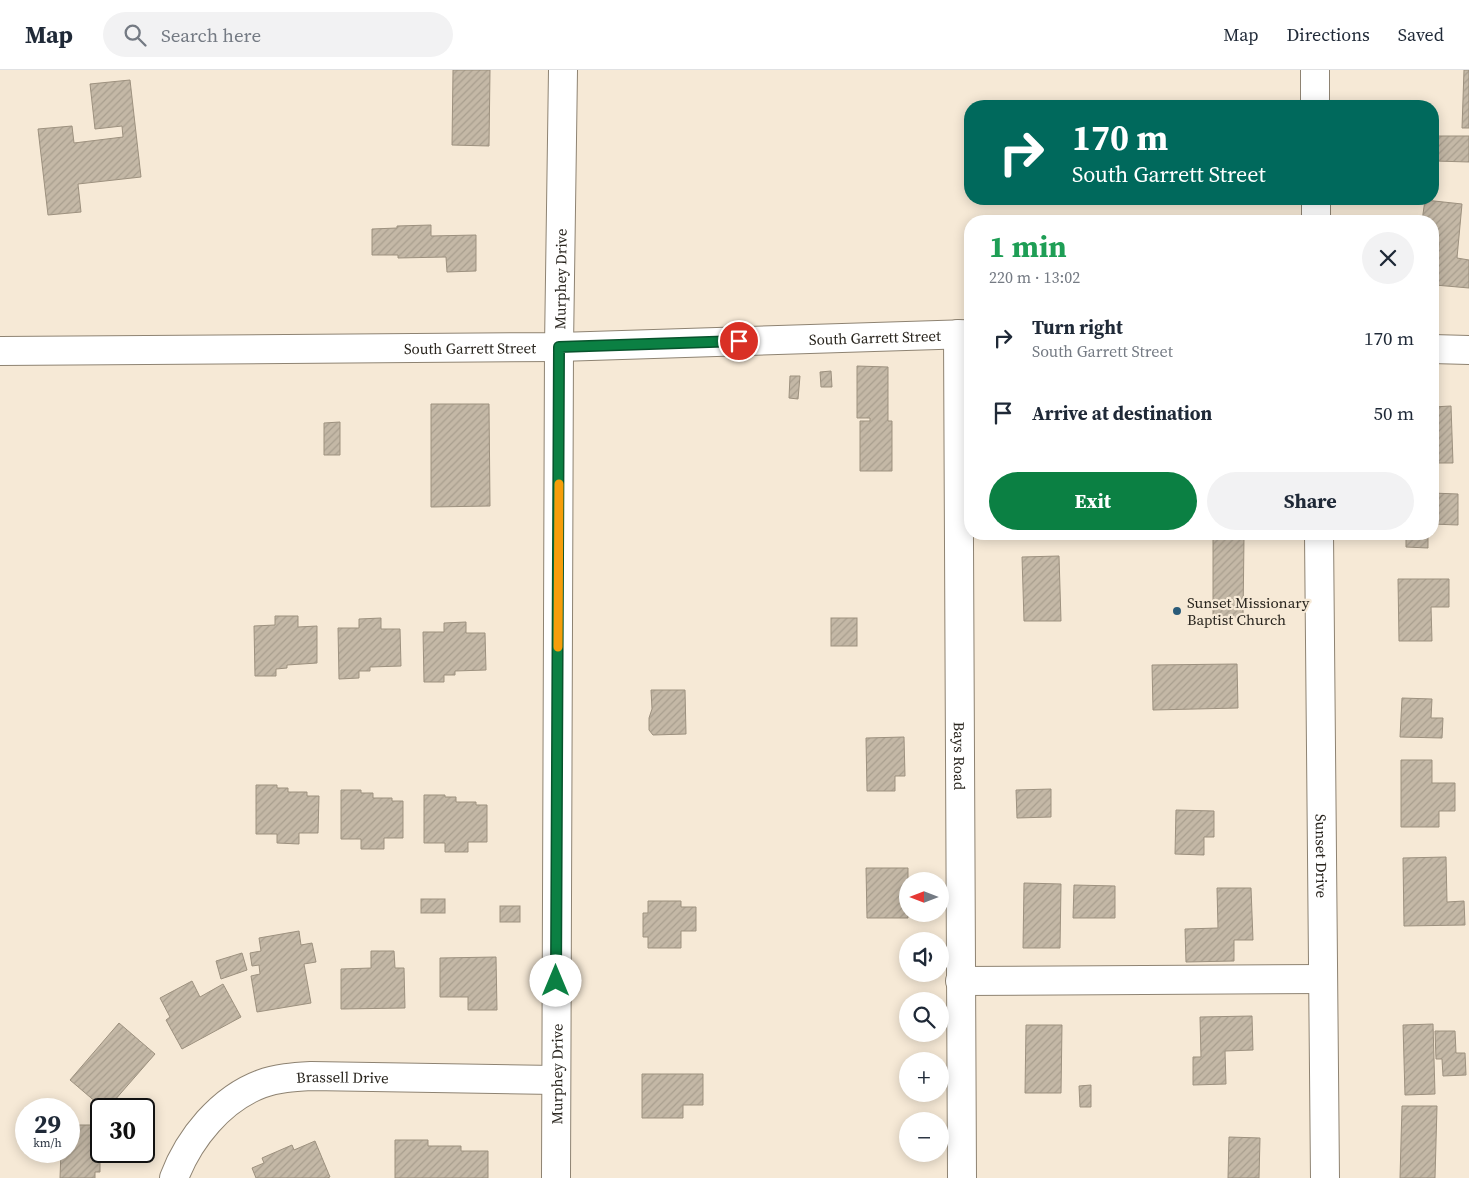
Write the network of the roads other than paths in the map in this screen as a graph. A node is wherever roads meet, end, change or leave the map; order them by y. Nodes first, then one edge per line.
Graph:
1 (563, 70) edge
2 (1314, 70) edge
3 (1315, 100) edge
4 (964, 334) edge
5 (559, 347) junction
6 (1439, 349) edge
7 (1469, 350) edge
8 (0, 351) edge
9 (1319, 540) edge
10 (1323, 979) junction
11 (960, 982) junction
12 (555, 1080) junction
13 (174, 1178) edge
14 (556, 1178) edge
15 (962, 1178) edge
16 (1325, 1178) edge

1 - 5 street, Murphey Drive
2 - 3 street
4 - 5 street, South Garrett Street
4 - 11 street, Bays Road
5 - 8 street, South Garrett Street
5 - 12 street, Murphey Drive
6 - 7 street
9 - 10 street, Sunset Drive
10 - 11 street
10 - 16 street, Sunset Drive
11 - 15 street, Bays Road
12 - 13 street, Brassell Drive
12 - 14 street, Murphey Drive

